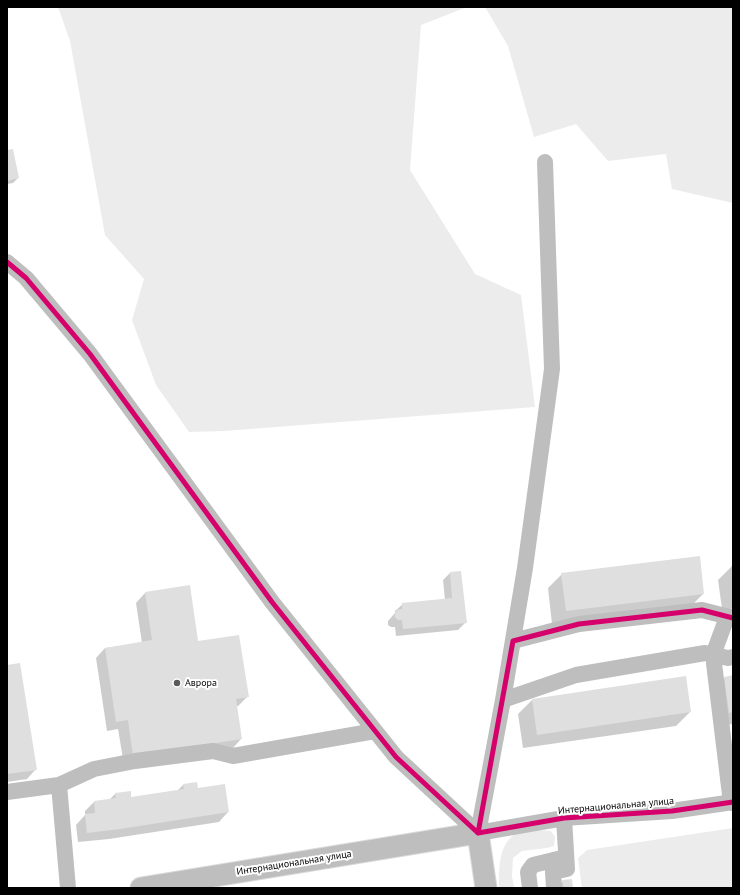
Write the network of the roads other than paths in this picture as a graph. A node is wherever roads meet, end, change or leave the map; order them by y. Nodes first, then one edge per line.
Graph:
1 (545, 162) dead end
2 (7, 262) edge
3 (730, 617) edge
4 (513, 641) junction
5 (713, 655) junction
6 (733, 657) edge
7 (503, 700) junction
8 (375, 731) junction
9 (59, 785) junction
10 (7, 792) edge
11 (732, 802) edge
12 (564, 818) junction
13 (478, 833) junction
14 (566, 857) junction
15 (68, 888) edge
16 (141, 888) edge
17 (486, 888) edge
18 (530, 888) edge
19 (554, 888) edge

1 - 4 street
2 - 8 street
3 - 4 street
3 - 5 street
4 - 7 street
5 - 6 street
5 - 7 street
5 - 11 street
7 - 13 street
8 - 9 street
8 - 13 street
9 - 10 street
9 - 15 street
11 - 12 street, Интернациональная улица
12 - 13 street, Интернациональная улица
12 - 14 street
13 - 16 main road, Интернациональная улица
13 - 17 main road
14 - 18 street
14 - 19 street

